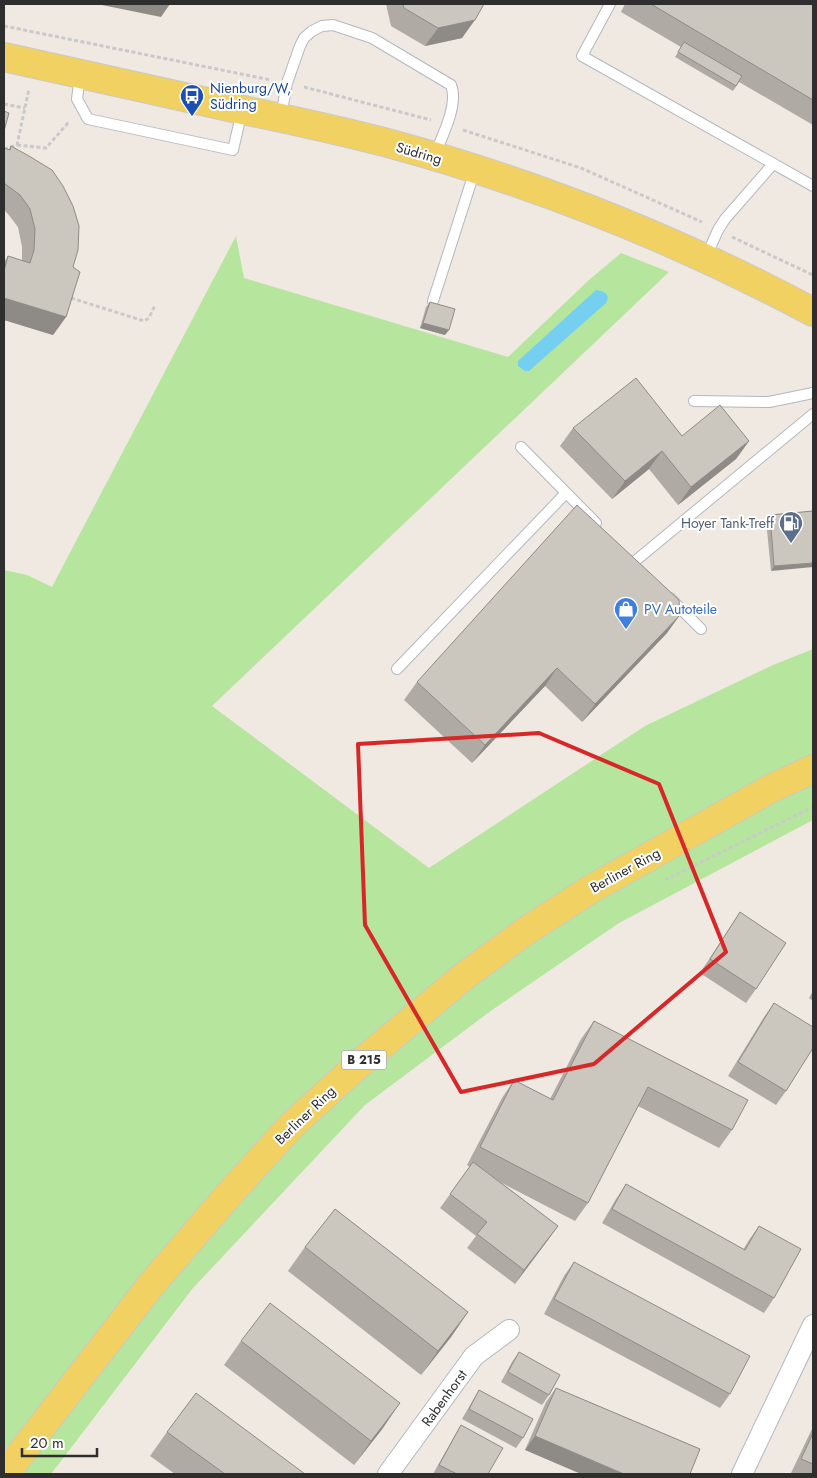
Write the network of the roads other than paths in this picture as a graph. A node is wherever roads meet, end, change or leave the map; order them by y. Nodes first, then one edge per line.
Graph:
1 (610, 4) edge
2 (4, 57) edge
3 (80, 74) junction
4 (242, 110) junction
5 (281, 117) junction
6 (434, 157) junction
7 (773, 164) junction
8 (475, 169) junction
9 (813, 186) edge
10 (705, 260) junction
11 (433, 301) edge
12 (813, 312) edge
13 (813, 393) edge
14 (694, 401) dead end
15 (813, 414) edge
16 (520, 447) dead end
17 (566, 493) junction
18 (600, 527) edge
19 (634, 562) edge
20 (661, 588) edge
21 (701, 629) dead end
22 (398, 669) dead end
23 (813, 769) edge
24 (813, 1325) edge
25 (509, 1330) dead end
26 (5, 1474) edge
27 (388, 1474) edge
28 (742, 1474) edge

1 - 7 lane
2 - 3 main road, Südring
3 - 4 main road, Südring
3 - 4 lane
4 - 5 main road, Südring
5 - 6 main road, Südring
5 - 6 lane
6 - 8 main road, Südring
7 - 9 lane
7 - 10 lane
8 - 10 main road, Südring
8 - 11 lane
10 - 12 main road, Südring
13 - 14 lane
15 - 19 lane
16 - 17 lane
17 - 18 lane
17 - 22 lane
20 - 21 lane
23 - 26 main road, Berliner Ring / B 215
24 - 28 street
25 - 27 street, Rabenhorst

